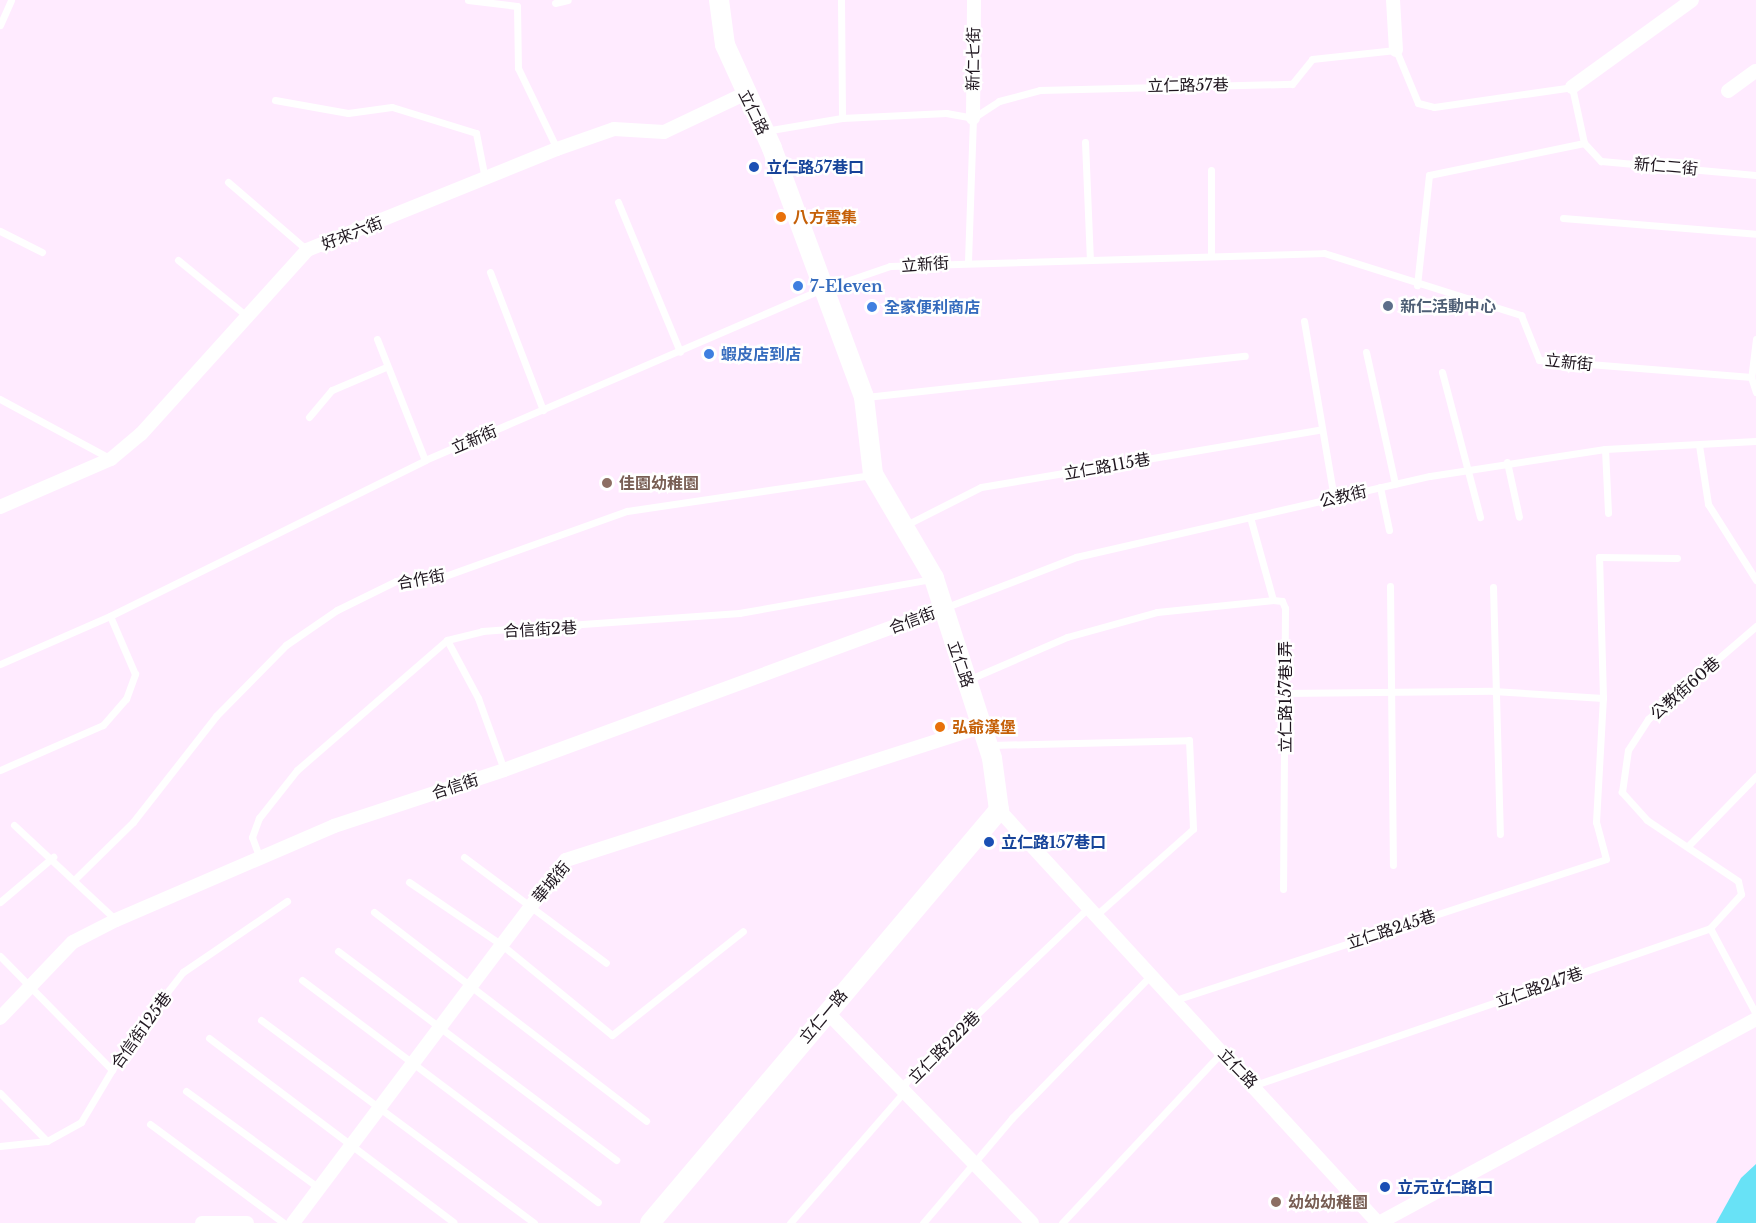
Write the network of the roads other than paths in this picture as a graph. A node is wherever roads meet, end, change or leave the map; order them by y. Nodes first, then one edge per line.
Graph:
1 (10, 0) edge
2 (468, 0) edge
3 (568, 0) edge
4 (720, 0) edge
5 (842, 0) edge
6 (974, 0) edge
7 (1393, 0) edge
8 (1692, 0) edge
9 (555, 3) dead end
10 (0, 25) edge
11 (1396, 50) junction
12 (1756, 71) edge
13 (1572, 87) junction
14 (1728, 91) dead end
15 (744, 94) junction
16 (275, 100) dead end
17 (842, 118) junction
18 (973, 118) junction
19 (763, 131) junction
20 (1085, 142) dead end
21 (1584, 143) junction
22 (557, 149) junction
23 (1211, 170) dead end
24 (1756, 174) edge
25 (485, 179) junction
26 (228, 182) dead end
27 (618, 202) dead end
28 (1563, 218) dead end
29 (0, 231) edge
30 (1756, 234) edge
31 (307, 250) junction
32 (42, 252) dead end
33 (1211, 255) junction
34 (178, 260) dead end
35 (1090, 260) junction
36 (968, 261) junction
37 (490, 272) dead end
38 (1417, 285) junction
39 (826, 288) junction
40 (248, 317) junction
41 (1304, 321) dead end
42 (377, 339) dead end
43 (1756, 339) edge
44 (680, 352) junction
45 (1366, 352) dead end
46 (1245, 356) dead end
47 (387, 367) junction
48 (1442, 372) dead end
49 (1751, 377) junction
50 (1756, 392) edge
51 (864, 398) junction
52 (0, 399) edge
53 (543, 410) junction
54 (309, 417) dead end
55 (1319, 430) junction
56 (1756, 441) edge
57 (1699, 445) junction
58 (1605, 449) junction
59 (111, 459) junction
60 (425, 460) junction
61 (1507, 462) junction
62 (1464, 470) junction
63 (873, 474) junction
64 (1395, 484) junction
65 (1380, 487) junction
66 (1334, 498) junction
67 (0, 507) edge
68 (1608, 513) dead end
69 (1250, 517) junction
70 (1480, 517) dead end
71 (1520, 517) dead end
72 (902, 526) junction
73 (1389, 530) dead end
74 (1677, 558) dead end
75 (934, 578) junction
76 (1756, 580) edge
77 (1390, 586) dead end
78 (1493, 587) dead end
79 (1273, 600) junction
80 (942, 609) junction
81 (110, 616) junction
82 (1756, 626) edge
83 (447, 640) junction
84 (0, 664) edge
85 (967, 680) junction
86 (1493, 691) junction
87 (1389, 692) junction
88 (1285, 693) junction
89 (1603, 698) junction
90 (982, 726) junction
91 (988, 746) junction
92 (0, 770) edge
93 (504, 770) junction
94 (1756, 776) edge
95 (999, 810) junction
96 (14, 825) dead end
97 (1500, 834) dead end
98 (1689, 845) junction
99 (53, 857) junction
100 (464, 857) dead end
101 (260, 859) junction
102 (1393, 865) dead end
103 (76, 878) junction
104 (408, 882) dead end
105 (1283, 889) dead end
106 (287, 901) dead end
107 (0, 902) edge
108 (531, 907) junction
109 (374, 912) dead end
110 (1091, 913) junction
111 (116, 920) junction
112 (1710, 928) junction
113 (743, 931) dead end
114 (502, 945) junction
115 (338, 951) dead end
116 (0, 956) edge
117 (606, 963) dead end
118 (1152, 974) junction
119 (302, 980) dead end
120 (471, 986) junction
121 (28, 987) junction
122 (1175, 1000) junction
123 (827, 1012) junction
124 (1756, 1017) edge
125 (0, 1018) edge
126 (261, 1020) dead end
127 (440, 1028) junction
128 (208, 1038) dead end
129 (1222, 1052) junction
130 (413, 1064) junction
131 (112, 1070) junction
132 (1255, 1085) junction
133 (186, 1091) dead end
134 (0, 1093) edge
135 (902, 1094) junction
136 (380, 1108) junction
137 (646, 1121) dead end
138 (150, 1124) dead end
139 (47, 1141) junction
140 (351, 1145) junction
141 (0, 1146) edge
142 (616, 1160) dead end
143 (972, 1164) junction
144 (319, 1188) junction
145 (598, 1202) dead end
146 (453, 1222) edge
147 (202, 1223) edge
148 (247, 1223) edge
149 (284, 1223) edge
150 (293, 1223) edge
151 (534, 1223) edge
152 (650, 1223) edge
153 (790, 1223) edge
154 (923, 1223) edge
155 (1032, 1223) edge
156 (1062, 1223) edge
157 (1378, 1223) edge

1 - 10 lane
2 - 22 lane
3 - 9 lane
4 - 15 street, 立仁路
5 - 17 lane
6 - 18 street, 新仁七街
7 - 11 street
8 - 13 street
11 - 13 lane
11 - 18 lane, 立仁路57巷
12 - 14 street
13 - 21 lane
15 - 19 street, 立仁路
15 - 22 street, 好來六街
16 - 25 lane
17 - 18 lane
17 - 19 lane
18 - 36 lane
19 - 39 street, 立仁路
20 - 35 lane
21 - 24 lane, 新仁二街
21 - 38 lane
22 - 25 street, 好來六街
23 - 33 lane
25 - 31 street, 好來六街
26 - 31 lane
27 - 44 lane
28 - 30 lane
29 - 32 lane
31 - 40 street, 好來六街
33 - 35 lane, 立新街
33 - 38 lane, 立新街
34 - 40 lane
35 - 36 lane, 立新街
36 - 39 lane, 立新街
37 - 53 lane
38 - 49 lane, 立新街
39 - 44 lane, 立新街
39 - 51 street, 立仁路
40 - 59 street, 好來六街
41 - 55 lane
42 - 47 lane
43 - 49 lane
44 - 53 lane, 立新街
45 - 64 lane
46 - 51 lane
47 - 54 lane
47 - 60 lane
48 - 62 lane
49 - 50 lane
51 - 63 street, 立仁路
52 - 59 lane
53 - 60 lane, 立新街
55 - 66 lane
55 - 72 lane, 立仁路115巷
56 - 57 lane, 公教街
57 - 58 lane, 公教街
57 - 76 lane
58 - 61 lane, 公教街
58 - 68 lane
59 - 67 street, 好來六街
60 - 81 lane, 立新街
61 - 62 lane, 公教街
61 - 71 lane
62 - 64 lane, 公教街
62 - 70 lane
63 - 72 street, 立仁路
63 - 103 lane, 合作街
64 - 65 lane, 公教街
65 - 66 lane, 公教街
65 - 73 lane
66 - 69 lane, 公教街
69 - 79 lane, 立仁路157巷1弄
69 - 80 lane, 公教街
72 - 75 street, 立仁路
74 - 89 lane
75 - 80 street, 立仁路
75 - 83 lane, 合信街2巷
77 - 87 lane
78 - 86 lane
79 - 85 lane
79 - 88 lane, 立仁路157巷1弄
80 - 85 street, 立仁路
80 - 93 street, 合信街
81 - 84 lane, 立新街
81 - 92 lane
82 - 98 lane, 公教街60巷
83 - 93 lane
83 - 101 lane, 合信街2巷
85 - 90 street, 立仁路
86 - 87 lane
86 - 89 lane
86 - 97 lane
87 - 88 lane
87 - 102 lane
88 - 105 lane, 立仁路157巷1弄
89 - 122 lane, 立仁路245巷
90 - 91 street, 立仁路
90 - 108 street, 華城街
91 - 95 street, 立仁路
91 - 110 lane, 立仁路222巷
93 - 101 street, 合信街
94 - 98 lane
95 - 110 street, 立仁路
95 - 123 street, 立仁一路
96 - 99 lane
98 - 112 lane, 立仁路247巷
99 - 103 lane
99 - 107 lane
100 - 108 lane
101 - 111 street, 合信街
103 - 111 lane
104 - 114 lane
106 - 131 lane, 合信街125巷
108 - 114 street, 華城街
108 - 117 lane
109 - 120 lane
110 - 118 street, 立仁路
110 - 135 lane, 立仁路222巷
111 - 121 street, 合信街
112 - 124 lane
112 - 132 lane, 立仁路247巷
113 - 114 lane
114 - 120 street, 華城街
115 - 127 lane
116 - 121 lane
118 - 122 street, 立仁路
118 - 143 lane
119 - 130 lane
120 - 127 street, 華城街
120 - 137 lane
121 - 125 street, 合信街
121 - 131 lane
122 - 129 street, 立仁路
123 - 135 street
123 - 152 street, 立仁一路
124 - 157 street, 立仁路
126 - 136 lane
127 - 130 street, 華城街
127 - 142 lane
128 - 140 lane
129 - 132 street, 立仁路
129 - 156 lane
130 - 136 street, 華城街
130 - 145 lane
131 - 139 lane, 合信街125巷
132 - 157 street, 立仁路
133 - 144 lane
134 - 139 lane
135 - 143 street
135 - 153 lane, 立仁路222巷
136 - 140 street, 華城街
136 - 151 lane
138 - 149 lane
139 - 141 lane, 合信街125巷
140 - 144 street, 華城街
140 - 146 lane
143 - 154 lane
143 - 155 street
144 - 150 street, 華城街
147 - 148 street

